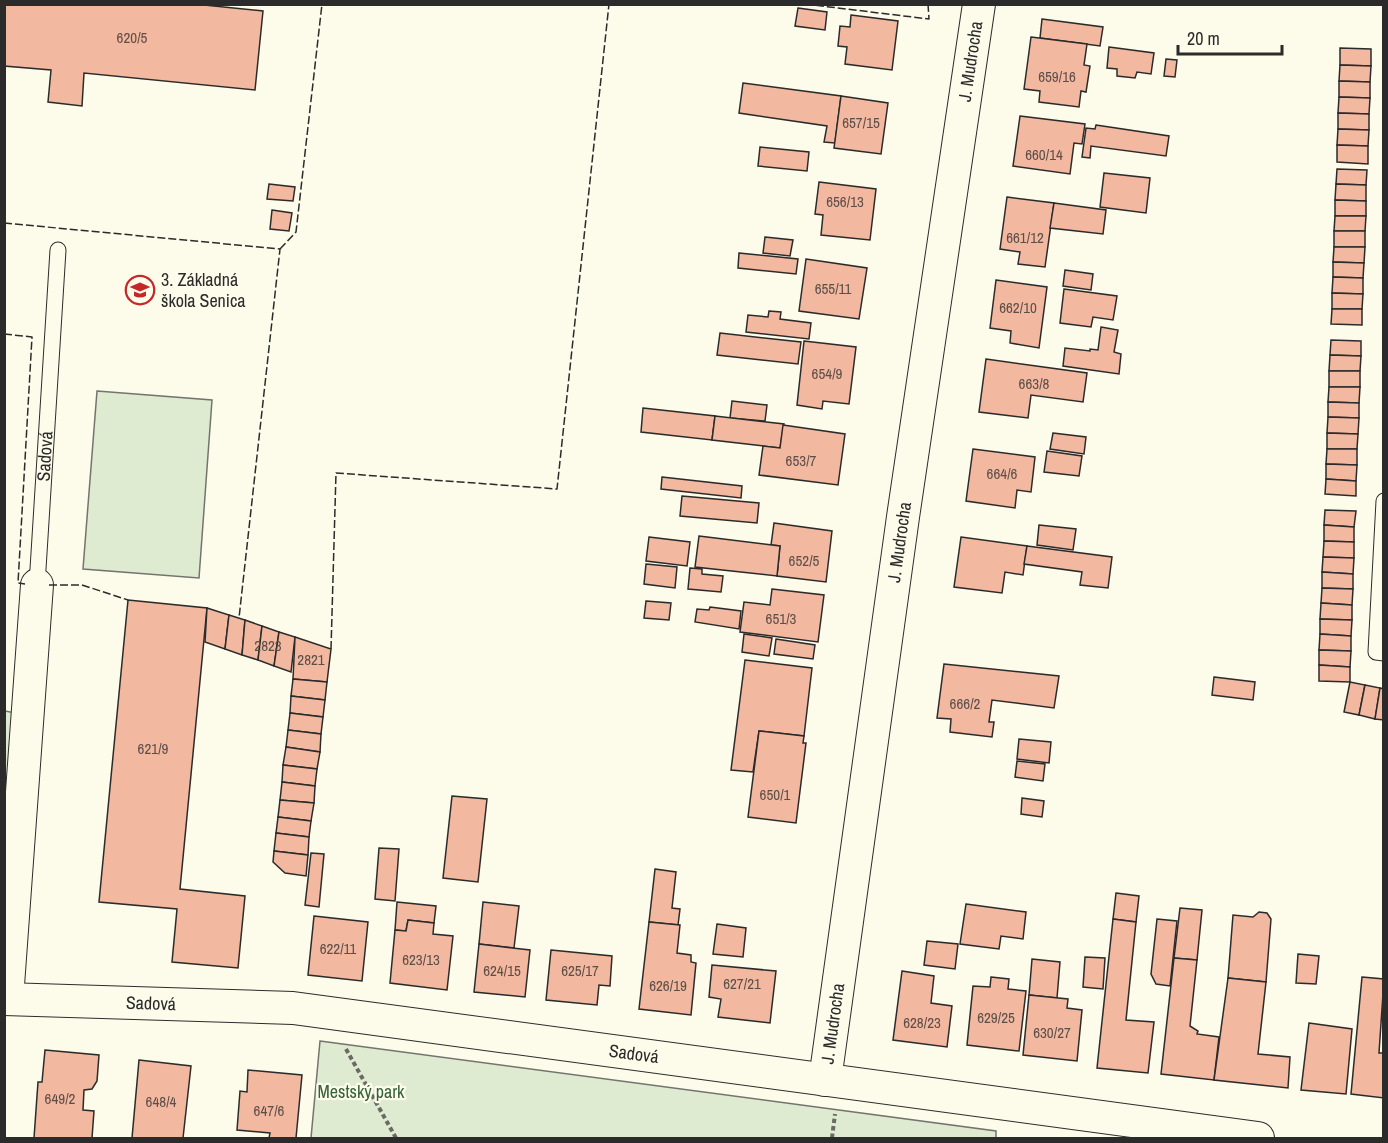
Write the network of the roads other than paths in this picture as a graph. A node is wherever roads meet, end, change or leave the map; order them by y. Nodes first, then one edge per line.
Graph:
1 (979, 4) edge
2 (58, 250) dead end
3 (1383, 501) edge
4 (37, 585) joint
5 (1383, 653) edge
6 (18, 661) edge
7 (6, 999) edge
8 (825, 1080) junction
9 (1258, 1138) edge

1 - 8 street, J. Mudrocha
2 - 4 lane, Sadová
3 - 5 lane
4 - 6 street, Sadová
6 - 7 street, Sadová
7 - 8 street, Sadová
8 - 9 street, Sadová

